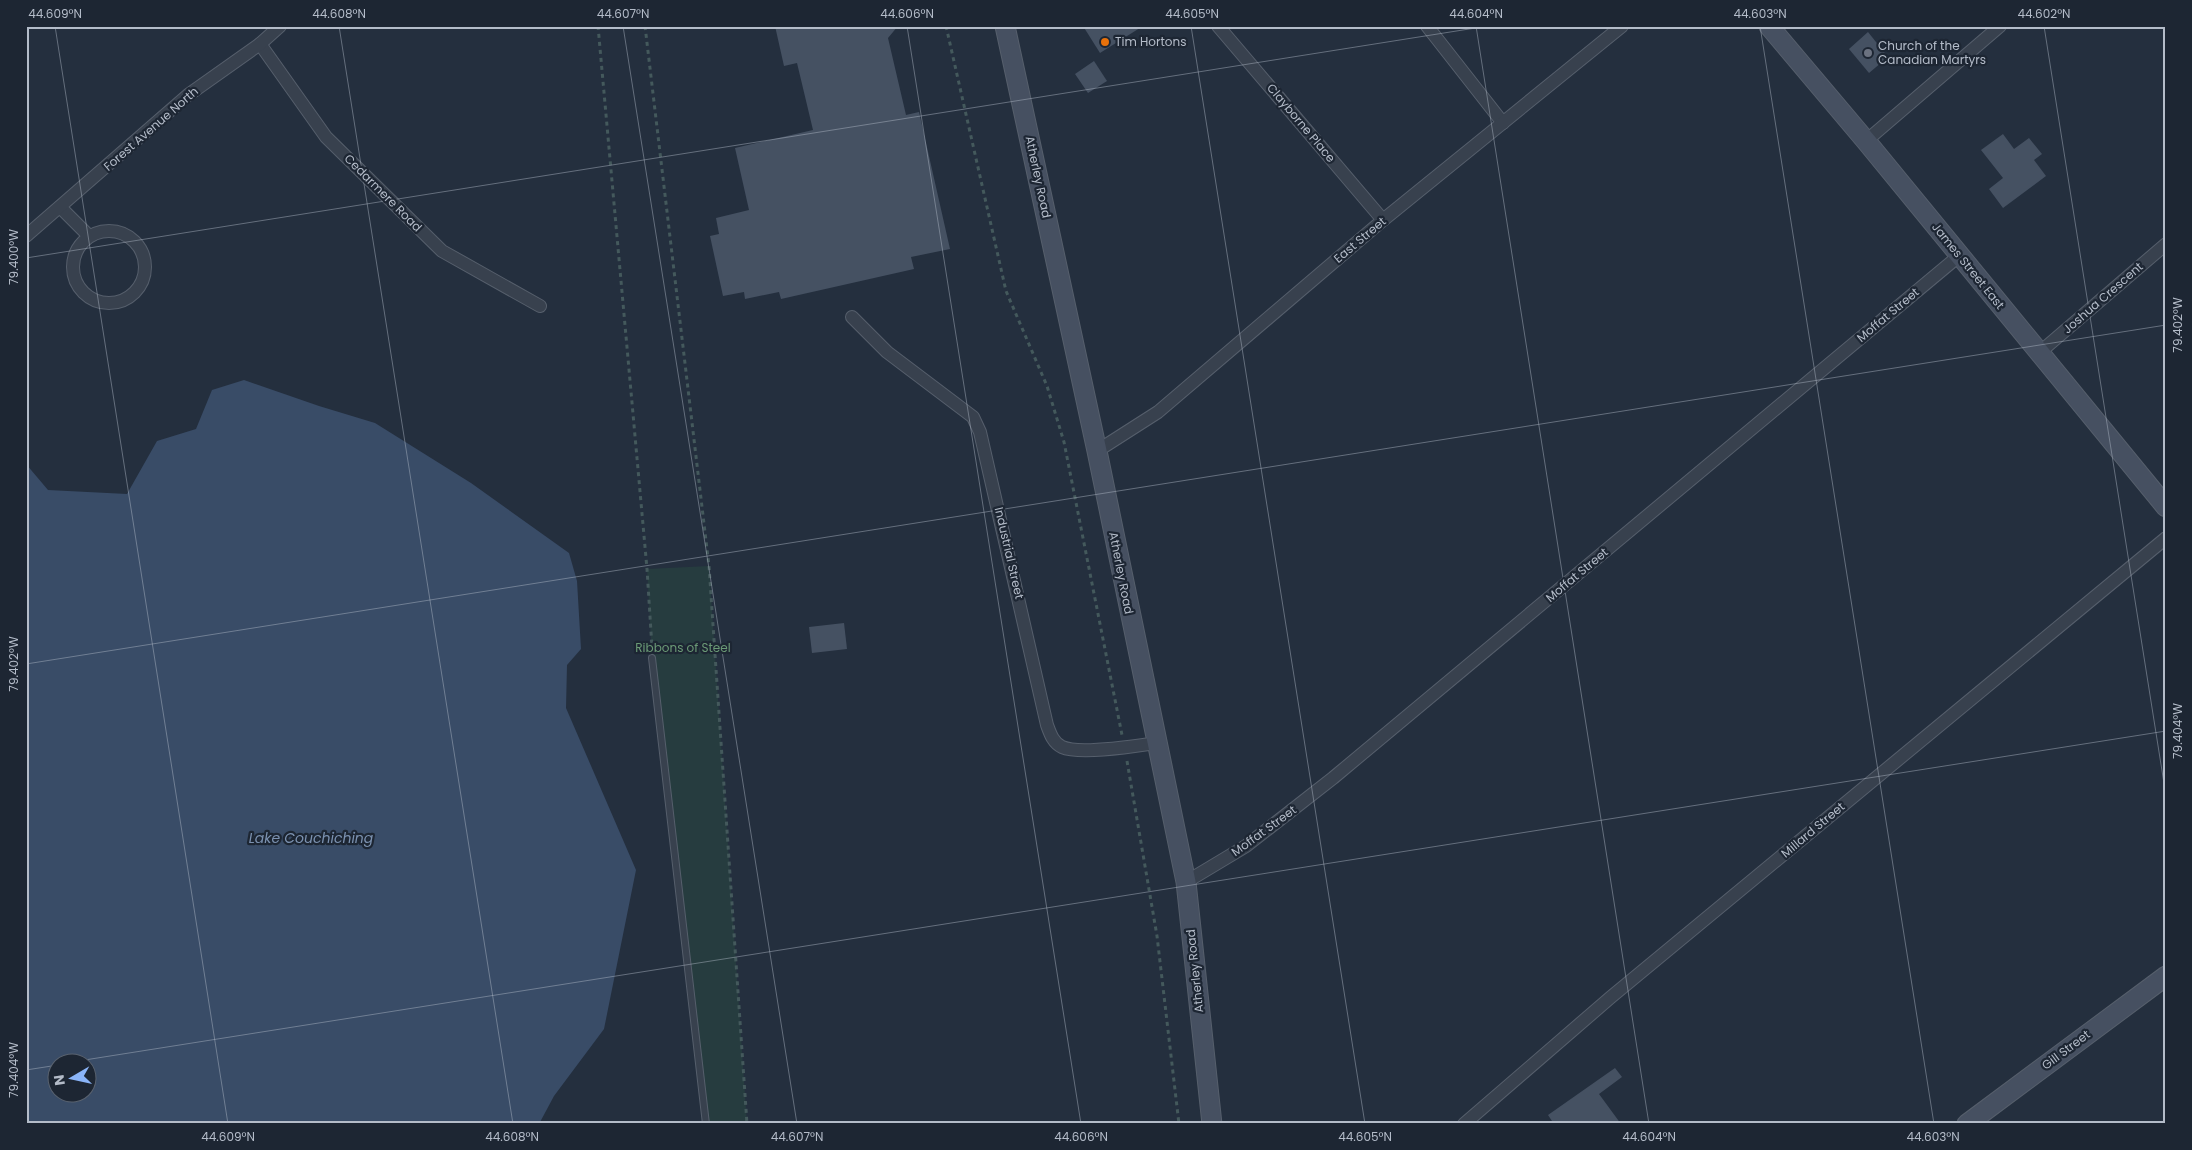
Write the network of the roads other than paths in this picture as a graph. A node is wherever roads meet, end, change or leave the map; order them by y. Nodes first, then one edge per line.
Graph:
1 (280, 26) edge
2 (1005, 26) edge
3 (1218, 26) edge
4 (1427, 26) edge
5 (1622, 26) edge
6 (1769, 26) edge
7 (2000, 26) edge
8 (260, 44) junction
9 (1503, 123) junction
10 (1866, 141) junction
11 (60, 207) junction
12 (1384, 220) junction
13 (26, 236) edge
14 (89, 236) junction
15 (2166, 244) edge
16 (1960, 255) junction
17 (540, 306) dead end
18 (852, 317) dead end
19 (2039, 353) junction
20 (1097, 451) junction
21 (2166, 507) edge
22 (2166, 538) edge
23 (652, 658) road end
24 (1156, 743) junction
25 (1186, 882) junction
26 (2166, 976) edge
27 (706, 1124) edge
28 (1212, 1124) edge
29 (1464, 1124) edge
30 (1967, 1124) edge

1 - 8 street, Forest Avenue North
2 - 20 main road, Atherley Road
3 - 12 street, Clayborne Place
4 - 9 street
5 - 9 street, East Street
6 - 10 main road, James Street East
7 - 10 street
8 - 11 street, Forest Avenue North
8 - 17 street, Cedarmere Road
9 - 12 street, East Street
10 - 16 main road, James Street East
11 - 13 street, Forest Avenue North
11 - 14 street
12 - 20 street, East Street
14 - 14 street
15 - 19 street, Joshua Crescent
16 - 19 main road, James Street East
16 - 25 street, Moffat Street
18 - 24 street, Industrial Street
19 - 21 main road, James Street East
20 - 24 main road, Atherley Road
22 - 29 street, Millard Street
23 - 27 lane
24 - 25 main road, Atherley Road
25 - 28 main road, Atherley Road
26 - 30 main road, Gill Street

